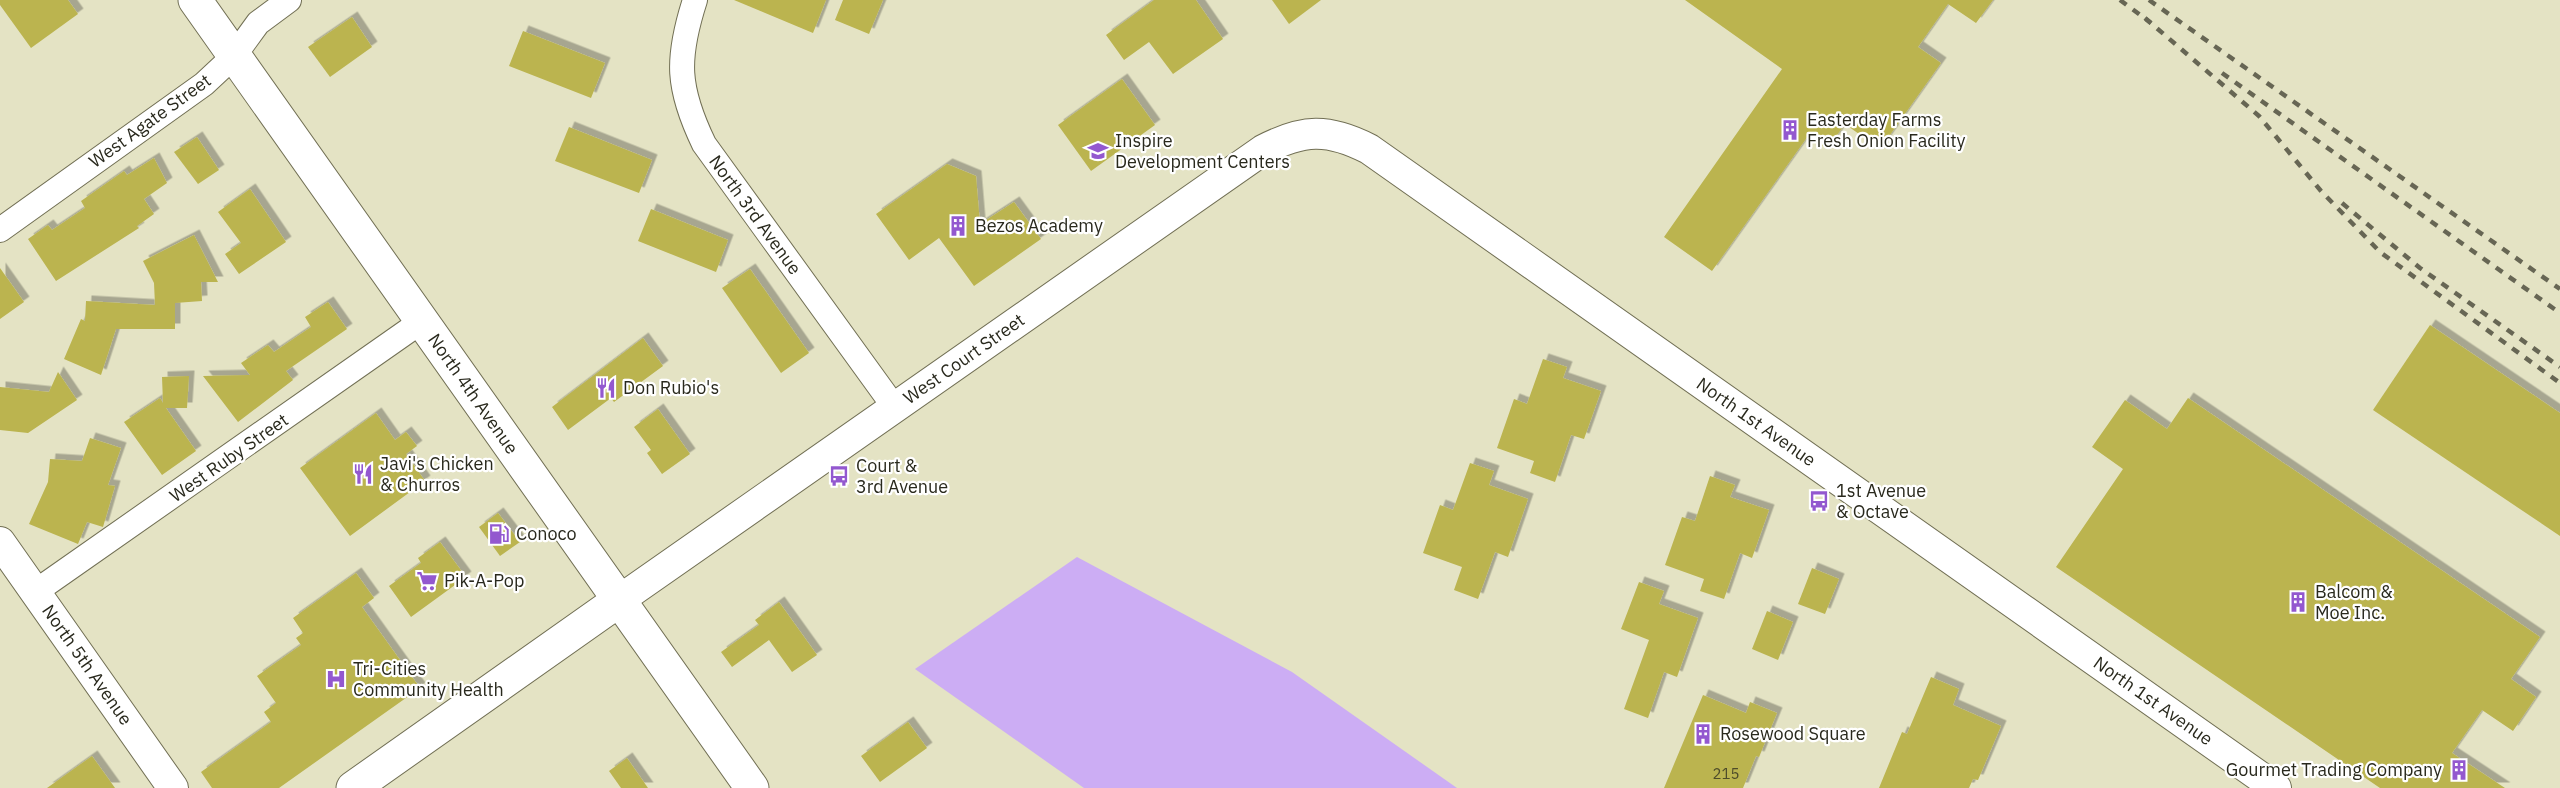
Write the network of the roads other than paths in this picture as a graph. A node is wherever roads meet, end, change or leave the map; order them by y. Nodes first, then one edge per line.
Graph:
1 (195, 0) edge
2 (289, 0) edge
3 (695, 0) edge
4 (234, 56) junction
5 (1317, 132) joint
6 (0, 230) edge
7 (422, 321) junction
8 (895, 408) junction
9 (0, 542) edge
10 (35, 592) junction
11 (618, 601) junction
12 (173, 788) edge
13 (353, 788) edge
14 (752, 788) edge
15 (2276, 788) edge

1 - 4 main road, North 4th Avenue
2 - 4 street, West Agate Street
3 - 8 street, North 3rd Avenue
4 - 6 street, West Agate Street
4 - 7 main road, North 4th Avenue
5 - 8 street, West Court Street
5 - 15 street, North 1st Avenue
7 - 10 street, West Ruby Street
7 - 11 main road, North 4th Avenue
8 - 11 street, West Court Street
9 - 10 street, North 5th Avenue
10 - 12 street, North 5th Avenue
11 - 13 main road
11 - 14 main road, North 4th Avenue

